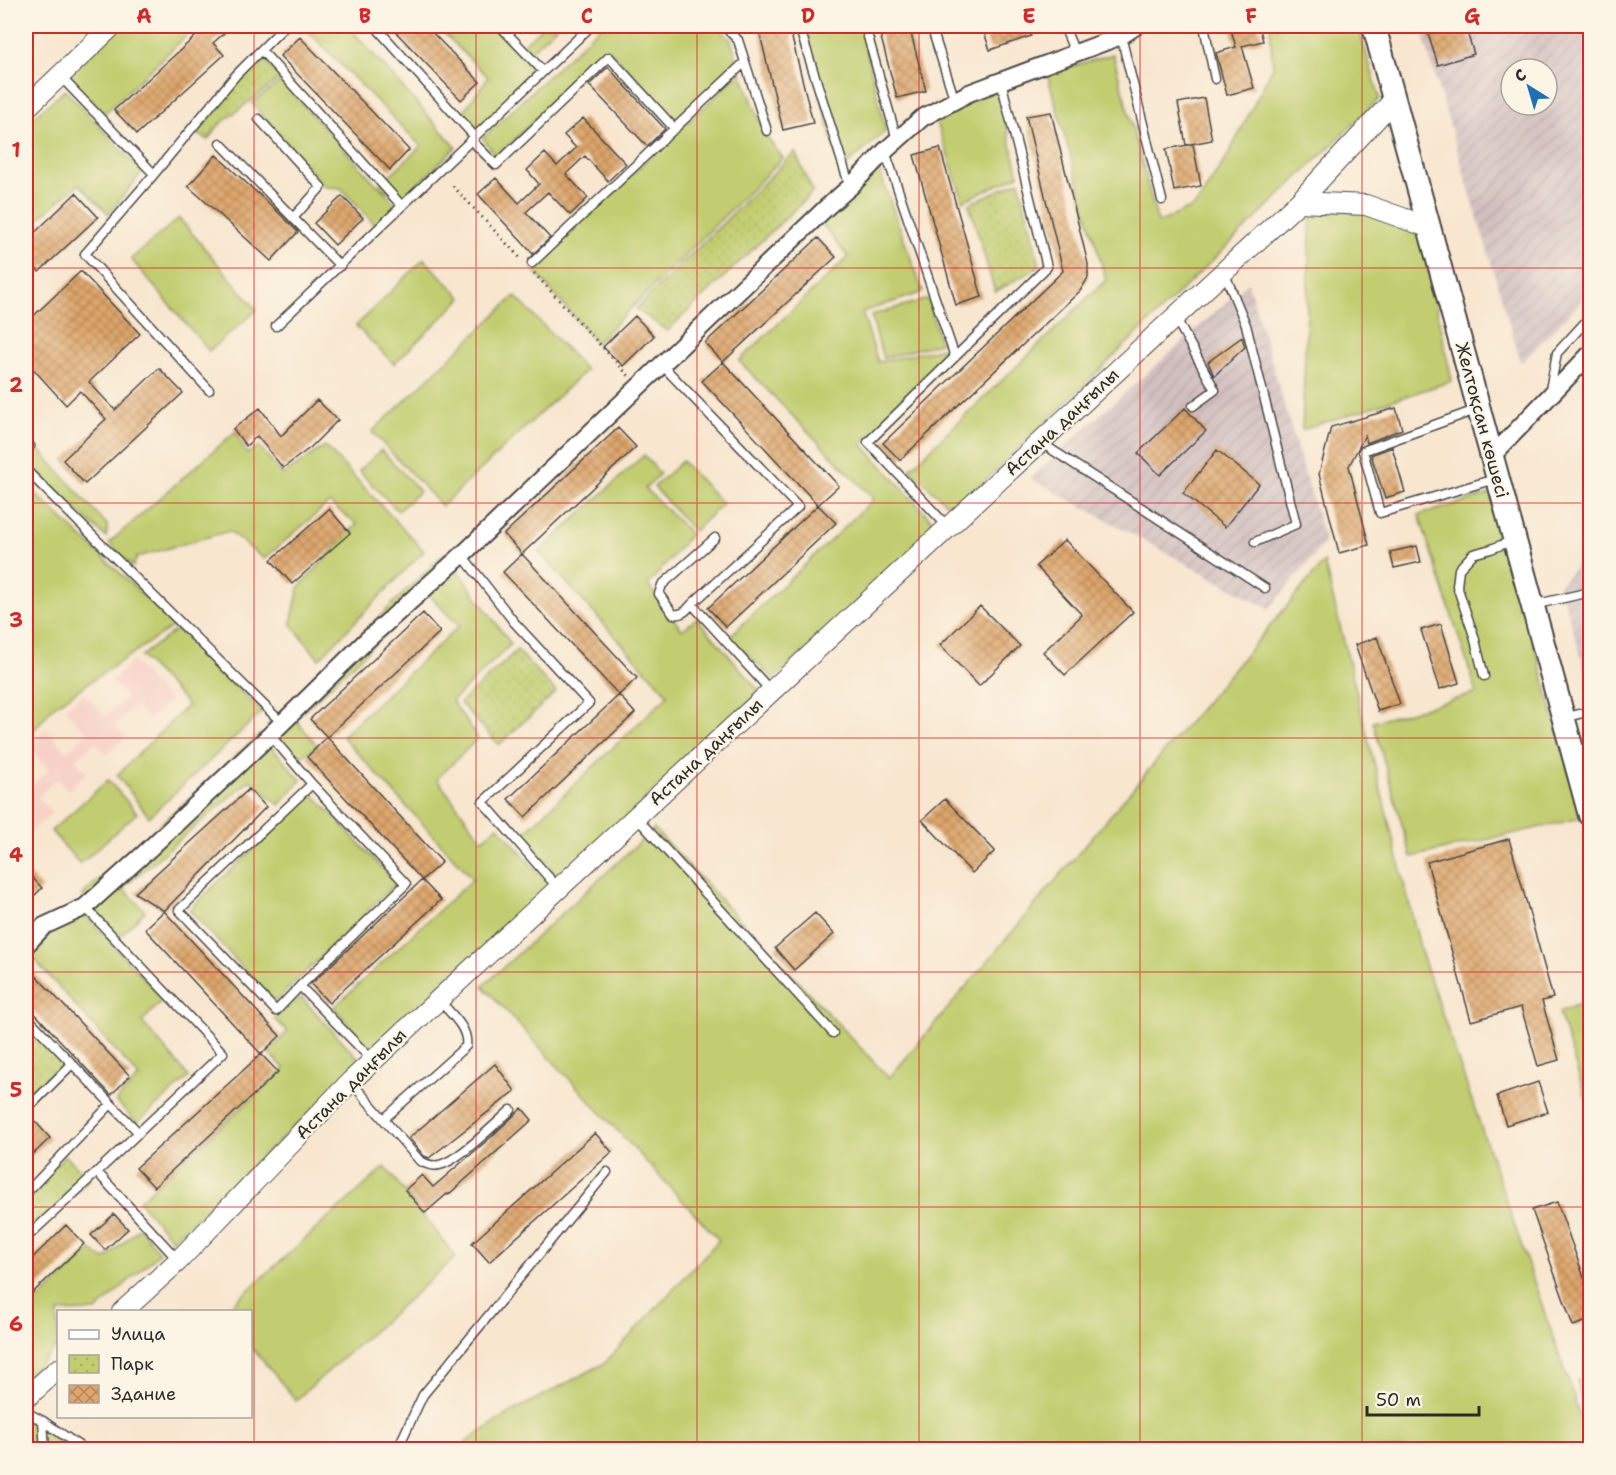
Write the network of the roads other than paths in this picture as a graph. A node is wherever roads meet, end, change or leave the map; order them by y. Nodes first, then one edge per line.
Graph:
1 (112, 26) edge
2 (285, 26) edge
3 (375, 26) edge
4 (500, 26) edge
5 (591, 26) edge
6 (724, 26) edge
7 (800, 26) edge
8 (865, 26) edge
9 (931, 26) edge
10 (1064, 26) edge
11 (1136, 26) edge
12 (1204, 26) edge
13 (1374, 26) edge
14 (1121, 36) junction
15 (261, 50) junction
16 (1075, 53) junction
17 (745, 63) junction
18 (543, 71) junction
19 (60, 76) junction
20 (1215, 79) dead end
21 (1001, 81) junction
22 (955, 101) junction
23 (1393, 101) junction
24 (26, 108) edge
25 (259, 119) dead end
26 (675, 129) junction
27 (767, 131) dead end
28 (473, 138) junction
29 (220, 143) dead end
30 (891, 145) junction
31 (154, 174) junction
32 (850, 187) junction
33 (1162, 200) dead end
34 (1299, 202) junction
35 (402, 206) junction
36 (293, 218) junction
37 (1428, 227) junction
38 (529, 264) road end
39 (340, 266) junction
40 (1224, 272) junction
41 (1175, 317) junction
42 (1590, 317) edge
43 (276, 326) dead end
44 (1590, 354) edge
45 (955, 357) junction
46 (662, 365) junction
47 (209, 390) dead end
48 (1548, 398) junction
49 (1193, 406) dead end
50 (1479, 408) junction
51 (1040, 442) junction
52 (1492, 456) junction
53 (26, 470) edge
54 (1498, 478) junction
55 (948, 527) junction
56 (715, 538) dead end
57 (1515, 539) junction
58 (1255, 542) dead end
59 (462, 555) junction
60 (1265, 588) dead end
61 (1590, 592) edge
62 (692, 604) junction
63 (1533, 605) junction
64 (1484, 676) dead end
65 (772, 691) junction
66 (1590, 711) edge
67 (1564, 718) junction
68 (282, 723) junction
69 (270, 735) junction
70 (312, 784) junction
71 (1590, 815) edge
72 (636, 817) junction
73 (559, 889) junction
74 (85, 907) junction
75 (26, 945) edge
76 (300, 986) junction
77 (439, 1000) junction
78 (26, 1016) edge
79 (833, 1032) dead end
80 (373, 1061) junction
81 (72, 1064) junction
82 (351, 1081) junction
83 (111, 1104) junction
84 (26, 1110) edge
85 (511, 1110) dead end
86 (384, 1119) junction
87 (139, 1133) junction
88 (97, 1172) junction
89 (608, 1172) dead end
90 (26, 1193) edge
91 (26, 1238) edge
92 (178, 1261) junction
93 (123, 1310) edge
94 (57, 1370) edge
95 (26, 1398) edge
96 (26, 1412) edge
97 (44, 1421) junction
98 (45, 1449) edge
99 (85, 1449) edge
100 (397, 1449) edge

1 - 19 street
2 - 15 lane
3 - 28 lane
4 - 18 lane
5 - 18 lane
6 - 17 lane
7 - 32 lane
8 - 30 lane
9 - 22 lane
10 - 16 lane
11 - 14 street
12 - 20 lane
13 - 23 main road, Желтоқсан көшесі
14 - 16 street
14 - 33 lane
15 - 31 lane
15 - 35 lane
16 - 21 street
17 - 26 lane
17 - 27 lane
18 - 28 lane
19 - 24 street
19 - 31 lane
21 - 22 street
21 - 45 lane
22 - 30 street
23 - 34 street, Астана даңғылы
23 - 37 main road, Желтоқсан көшесі
25 - 36 lane
26 - 28 lane
26 - 38 lane
28 - 35 lane
29 - 36 lane
30 - 32 street
30 - 45 lane
31 - 47 lane
32 - 46 street
34 - 37 street
34 - 40 street, Астана даңғылы
35 - 39 lane
36 - 39 lane
37 - 50 main road, Желтоқсан көшесі
39 - 43 lane
40 - 41 street, Астана даңғылы
40 - 58 lane
41 - 49 lane
41 - 51 street, Астана даңғылы
42 - 48 lane
44 - 48 street
45 - 55 lane
46 - 59 street
46 - 62 lane
48 - 52 street
50 - 52 main road, Желтоқсан көшесі
50 - 54 lane
51 - 55 street, Астана даңғылы
51 - 60 lane
52 - 54 main road, Желтоқсан көшесі
53 - 68 lane
54 - 57 main road, Желтоқсан көшесі
55 - 65 street, Астана даңғылы
56 - 62 lane
57 - 63 main road, Желтоқсан көшесі
57 - 64 lane
59 - 68 street
59 - 73 lane
61 - 63 lane
62 - 65 lane
63 - 67 main road, Желтоқсан көшесі
65 - 72 street, Астана даңғылы
66 - 67 lane
67 - 71 main road, Желтоқсан көшесі
68 - 69 street
69 - 70 lane
69 - 74 street
70 - 76 lane
70 - 76 lane
72 - 73 street, Астана даңғылы
72 - 79 lane
73 - 77 street, Астана даңғылы
74 - 75 street
74 - 87 lane
76 - 80 lane
77 - 80 street, Астана даңғылы
77 - 86 lane
78 - 81 lane
80 - 82 street, Астана даңғылы
81 - 83 lane
81 - 84 lane
82 - 86 lane
82 - 92 street, Астана даңғылы
83 - 87 lane
83 - 90 lane
85 - 86 lane
87 - 88 lane
88 - 91 lane
88 - 92 lane
89 - 100 lane
92 - 93 street, Астана даңғылы
94 - 95 street
96 - 97 lane
97 - 98 lane
97 - 99 lane

